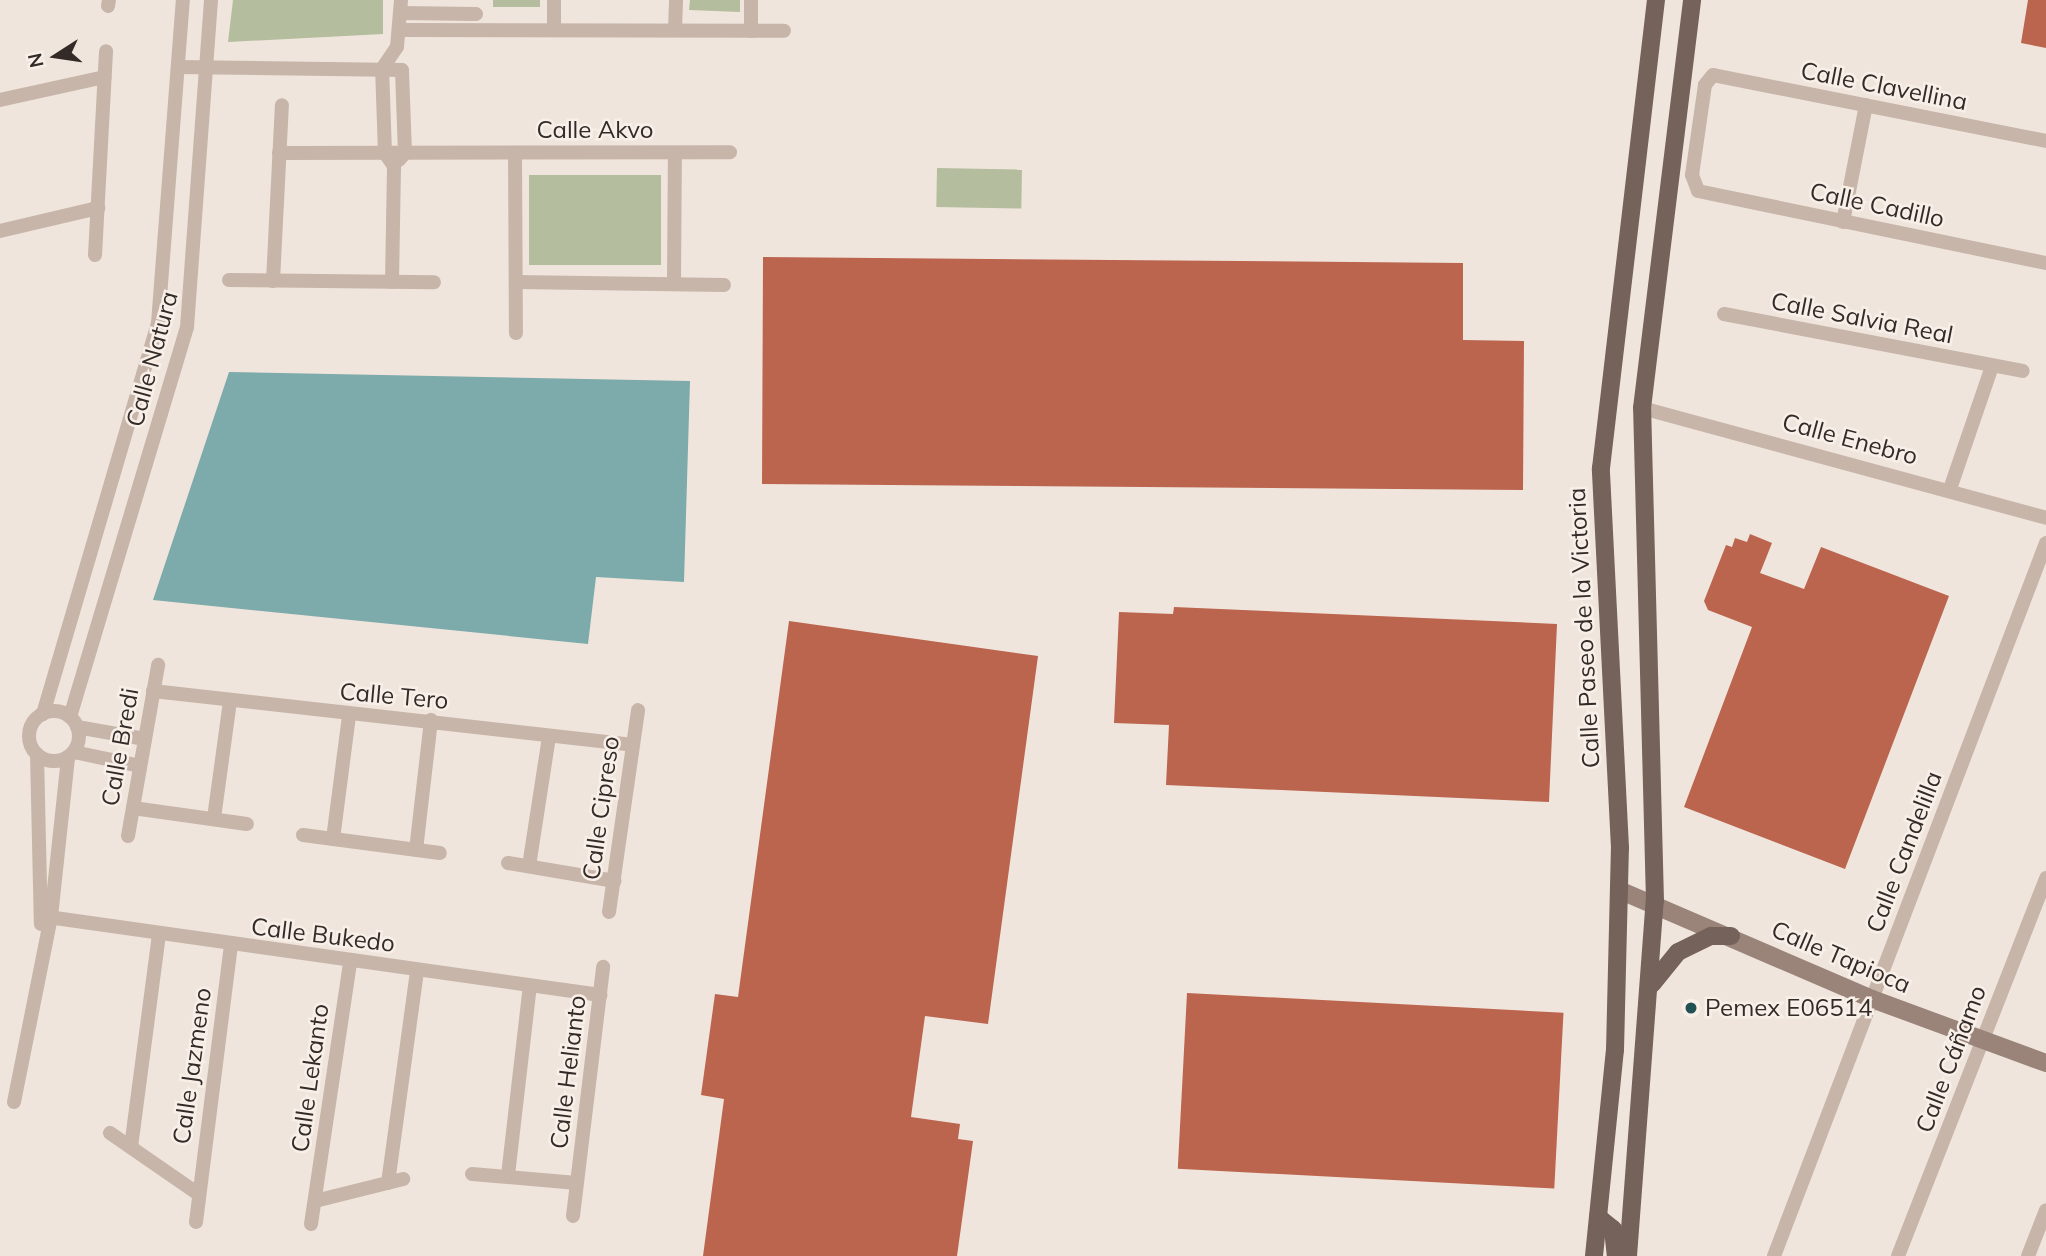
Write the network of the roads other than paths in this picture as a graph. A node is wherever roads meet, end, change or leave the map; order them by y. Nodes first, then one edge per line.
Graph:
1 (183, 0) edge
2 (211, 0) edge
3 (554, 0) edge
4 (676, 0) edge
5 (751, 0) edge
6 (1656, 0) edge
7 (1692, 0) edge
8 (401, 7) edge
9 (476, 14) edge
10 (554, 29) junction
11 (401, 30) junction
12 (676, 30) junction
13 (751, 31) junction
14 (784, 31) dead end
15 (106, 51) dead end
16 (386, 63) junction
17 (179, 67) junction
18 (207, 68) junction
19 (105, 77) junction
20 (0, 100) edge
21 (282, 105) dead end
22 (1866, 105) junction
23 (2046, 141) edge
24 (730, 152) dead end
25 (279, 153) junction
26 (385, 153) junction
27 (405, 153) junction
28 (516, 153) junction
29 (675, 153) junction
30 (394, 166) junction
31 (1698, 191) joint
32 (98, 208) junction
33 (1843, 222) junction
34 (0, 231) edge
35 (95, 255) dead end
36 (2046, 264) edge
37 (229, 280) dead end
38 (272, 281) junction
39 (392, 282) junction
40 (434, 282) dead end
41 (516, 282) junction
42 (674, 282) junction
43 (724, 285) dead end
44 (1724, 314) dead end
45 (516, 333) dead end
46 (1992, 366) junction
47 (2023, 371) dead end
48 (1642, 408) junction
49 (1950, 489) junction
50 (2046, 518) edge
51 (2046, 543) edge
52 (158, 665) dead end
53 (153, 691) junction
54 (230, 701) junction
55 (638, 710) dead end
56 (44, 713) junction
57 (349, 716) junction
58 (431, 720) junction
59 (73, 722) junction
60 (549, 737) junction
61 (145, 739) junction
62 (631, 745) junction
63 (37, 754) junction
64 (71, 754) junction
65 (140, 766) junction
66 (133, 808) junction
67 (214, 818) junction
68 (247, 824) dead end
69 (303, 835) dead end
70 (128, 836) dead end
71 (333, 839) junction
72 (416, 850) junction
73 (440, 853) dead end
74 (508, 863) dead end
75 (529, 866) junction
76 (2046, 878) edge
77 (614, 881) junction
78 (1619, 890) junction
79 (1655, 901) junction
80 (609, 912) dead end
81 (46, 917) junction
82 (159, 935) junction
83 (1731, 936) junction
84 (231, 946) junction
85 (350, 962) junction
86 (603, 967) dead end
87 (417, 970) junction
88 (1652, 984) junction
89 (530, 986) junction
90 (600, 995) junction
91 (1872, 999) junction
92 (1983, 1040) junction
93 (2046, 1063) edge
94 (14, 1102) dead end
95 (110, 1133) dead end
96 (131, 1147) junction
97 (472, 1174) dead end
98 (508, 1175) junction
99 (403, 1179) dead end
100 (388, 1183) junction
101 (577, 1183) junction
102 (197, 1193) junction
103 (315, 1200) junction
104 (2046, 1210) edge
105 (573, 1216) dead end
106 (1598, 1217) junction
107 (196, 1222) dead end
108 (311, 1224) dead end
109 (1594, 1256) edge
110 (1616, 1256) edge
111 (1628, 1256) edge
112 (1774, 1256) edge
113 (1898, 1256) edge
114 (2028, 1256) edge

1 - 17 street, Calle Natura
2 - 18 street, Calle Natura
3 - 10 street
4 - 12 street
5 - 13 street
6 - 78 main road, Calle Paseo de la Victoria
7 - 48 main road
8 - 9 street
8 - 11 street
9 - 10 street
9 - 11 street
10 - 12 street
11 - 16 street
12 - 13 street
13 - 14 street
15 - 19 street
16 - 18 street
16 - 26 street
16 - 27 street
17 - 18 street
17 - 56 street, Calle Natura
18 - 59 street, Calle Natura
19 - 20 street
19 - 32 street
21 - 25 street
22 - 23 street, Calle Clavellina
22 - 31 street, Calle Clavellina
22 - 33 street
24 - 29 street, Calle Akvo
25 - 26 street, Calle Akvo
25 - 38 street
26 - 27 street, Calle Akvo
26 - 30 street
27 - 28 street, Calle Akvo
27 - 30 street
28 - 29 street, Calle Akvo
28 - 41 street, Calle Akvo
29 - 42 street, Calle Akvo
30 - 39 street
31 - 33 street, Calle Cadillo
32 - 34 street
32 - 35 street
33 - 36 street, Calle Cadillo
37 - 38 street
38 - 39 street
39 - 40 street
41 - 42 street
41 - 45 street, Calle Akvo
42 - 43 street
44 - 46 street, Calle Salvia Real
46 - 47 street, Calle Salvia Real
46 - 49 street
48 - 49 street, Calle Enebro
48 - 79 main road
49 - 50 street, Calle Enebro
51 - 91 street, Calle Candelilla
52 - 53 street, Calle Bredi
53 - 54 street, Calle Tero
53 - 61 street, Calle Bredi
54 - 57 street, Calle Tero
54 - 67 street
55 - 62 street, Calle Cipreso
56 - 59 street
56 - 63 street
57 - 58 street, Calle Tero
57 - 71 street
58 - 60 street, Calle Tero
58 - 72 street
59 - 61 street
59 - 64 street
60 - 62 street, Calle Tero
60 - 75 street
61 - 65 street, Calle Bredi
62 - 77 street, Calle Cipreso
63 - 64 street
63 - 81 street
64 - 65 street
64 - 81 street
65 - 66 street, Calle Bredi
66 - 67 street
66 - 70 street, Calle Bredi
67 - 68 street
69 - 71 street
71 - 72 street
72 - 73 street
74 - 75 street
75 - 77 street
76 - 92 street, Calle Cáñamo
77 - 80 street, Calle Cipreso
78 - 79 street, Calle Tapioca
78 - 106 main road, Calle Paseo de la Victoria
79 - 83 street, Calle Tapioca
79 - 88 main road
81 - 82 street, Calle Bukedo
81 - 94 street
82 - 84 street, Calle Bukedo
82 - 96 street, Calle Jazmeno
83 - 88 main road
83 - 91 street, Calle Tapioca
84 - 85 street, Calle Bukedo
84 - 102 street, Calle Jazmeno
85 - 87 street, Calle Bukedo
85 - 103 street, Calle Lekanto
86 - 90 street, Calle Helianto
87 - 89 street, Calle Bukedo
87 - 100 street
88 - 111 main road
89 - 90 street, Calle Bukedo
89 - 98 street, Calle Helianto
90 - 101 street, Calle Helianto
91 - 92 street, Calle Tapioca
91 - 112 street, Calle Candelilla
92 - 93 street, Calle Tapioca
92 - 113 street, Calle Cáñamo
95 - 96 street, Calle Jazmeno
96 - 102 street, Calle Jazmeno
97 - 98 street, Calle Helianto
98 - 101 street, Calle Helianto
99 - 100 street
100 - 103 street
101 - 105 street, Calle Helianto
102 - 107 street, Calle Jazmeno
103 - 108 street, Calle Lekanto
104 - 114 street
106 - 109 main road, Calle Paseo de la Victoria
106 - 110 main road

